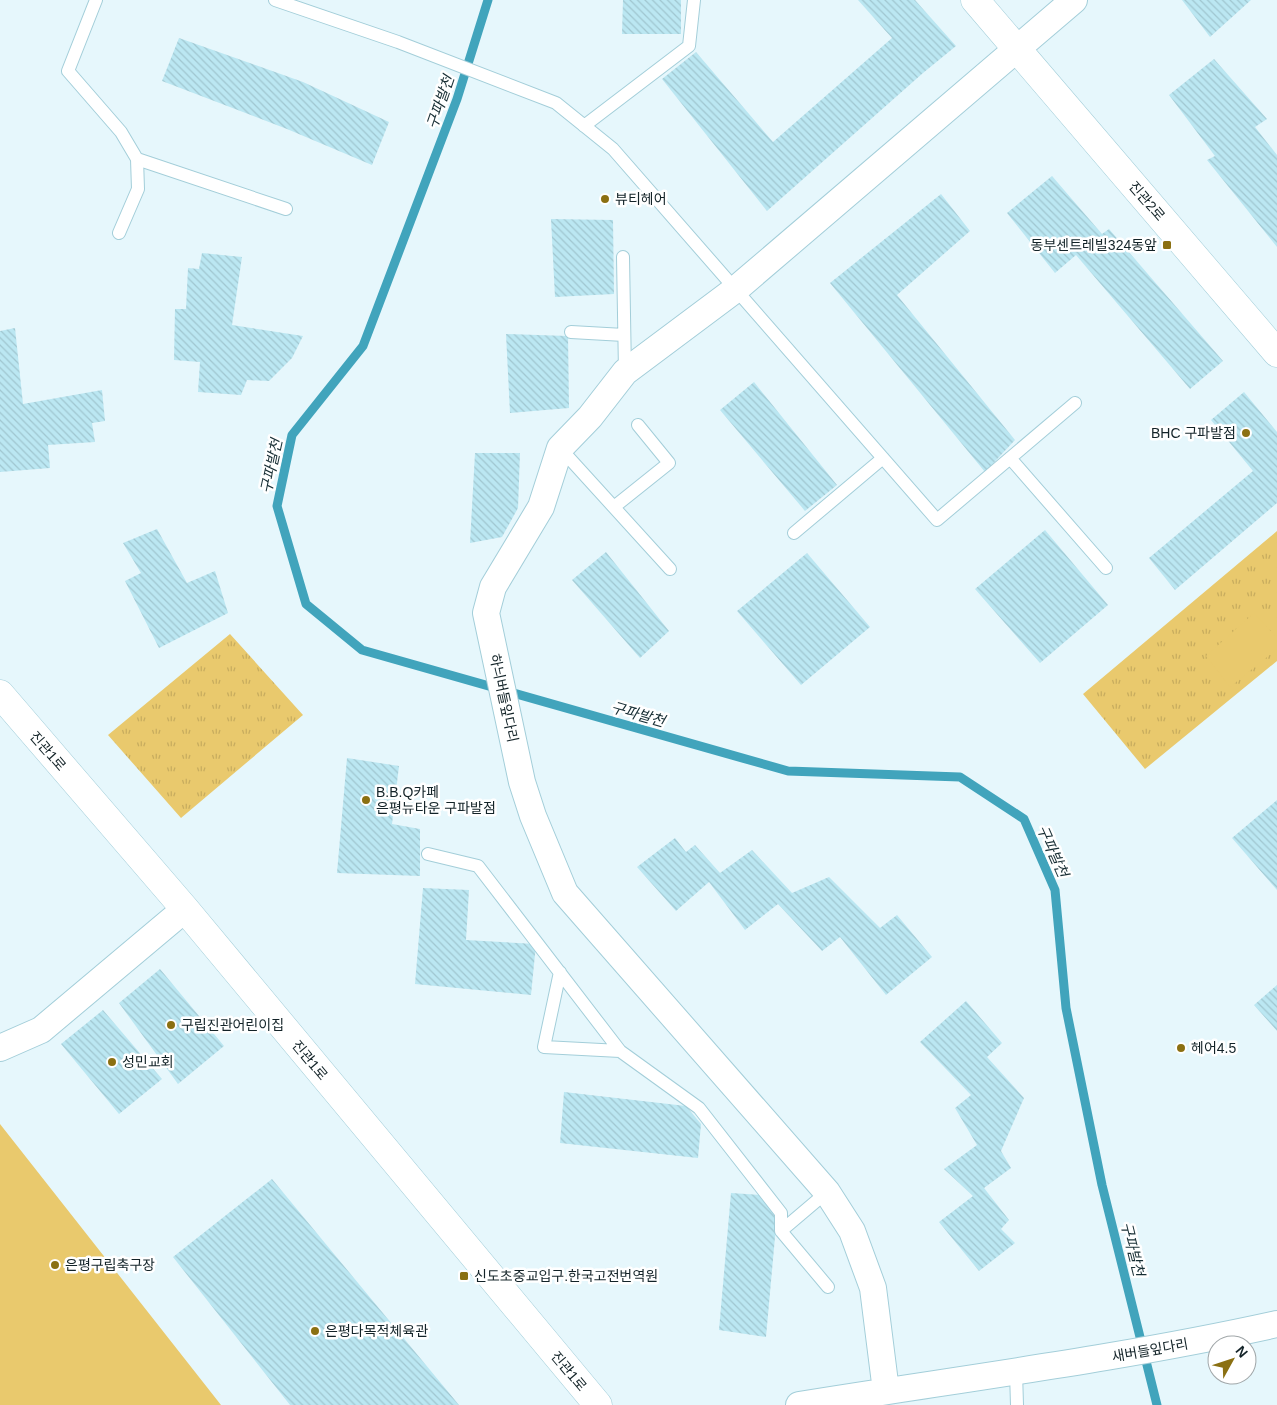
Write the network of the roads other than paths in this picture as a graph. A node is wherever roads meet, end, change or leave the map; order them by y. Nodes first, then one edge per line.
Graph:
1 (96, 0) edge
2 (275, 0) edge
3 (694, 0) edge
4 (975, 0) edge
5 (1074, 0) edge
6 (1016, 49) junction
7 (584, 126) junction
8 (137, 159) junction
9 (286, 209) dead end
10 (119, 233) dead end
11 (623, 258) dead end
12 (736, 289) junction
13 (571, 332) dead end
14 (624, 335) junction
15 (1277, 353) edge
16 (625, 372) junction
17 (1075, 403) dead end
18 (638, 425) dead end
19 (560, 448) junction
20 (883, 458) junction
21 (1010, 458) junction
22 (614, 507) junction
23 (794, 534) dead end
24 (1106, 568) dead end
25 (670, 569) dead end
26 (0, 694) edge
27 (428, 854) dead end
28 (185, 909) junction
29 (560, 972) junction
30 (0, 1048) edge
31 (620, 1051) junction
32 (827, 1192) junction
33 (781, 1231) junction
34 (828, 1287) dead end
35 (1277, 1324) edge
36 (1016, 1372) junction
37 (886, 1391) junction
38 (598, 1405) edge
39 (799, 1405) edge
40 (1017, 1405) edge

1 - 8 lane
2 - 7 lane
3 - 7 lane
4 - 6 main road, 진관2로
5 - 6 street
6 - 12 street
6 - 15 main road, 진관2로
7 - 12 lane
8 - 9 lane
8 - 10 lane
11 - 14 lane
12 - 16 street
12 - 20 lane
13 - 14 lane
14 - 16 lane
16 - 19 street
17 - 21 lane
18 - 22 lane
19 - 22 lane
19 - 32 street, 하늬버들잎다리
20 - 21 lane
20 - 23 lane
21 - 24 lane
22 - 25 lane
26 - 28 main road, 진관1로
27 - 29 lane
28 - 30 street
28 - 38 main road, 진관1로
29 - 31 lane
29 - 31 lane
31 - 33 lane
32 - 33 lane
32 - 37 street, 하늬버들잎다리
33 - 34 lane
35 - 36 street, 새버들잎다리
36 - 37 street, 새버들잎다리
36 - 40 lane
37 - 39 street, 새버들잎다리

